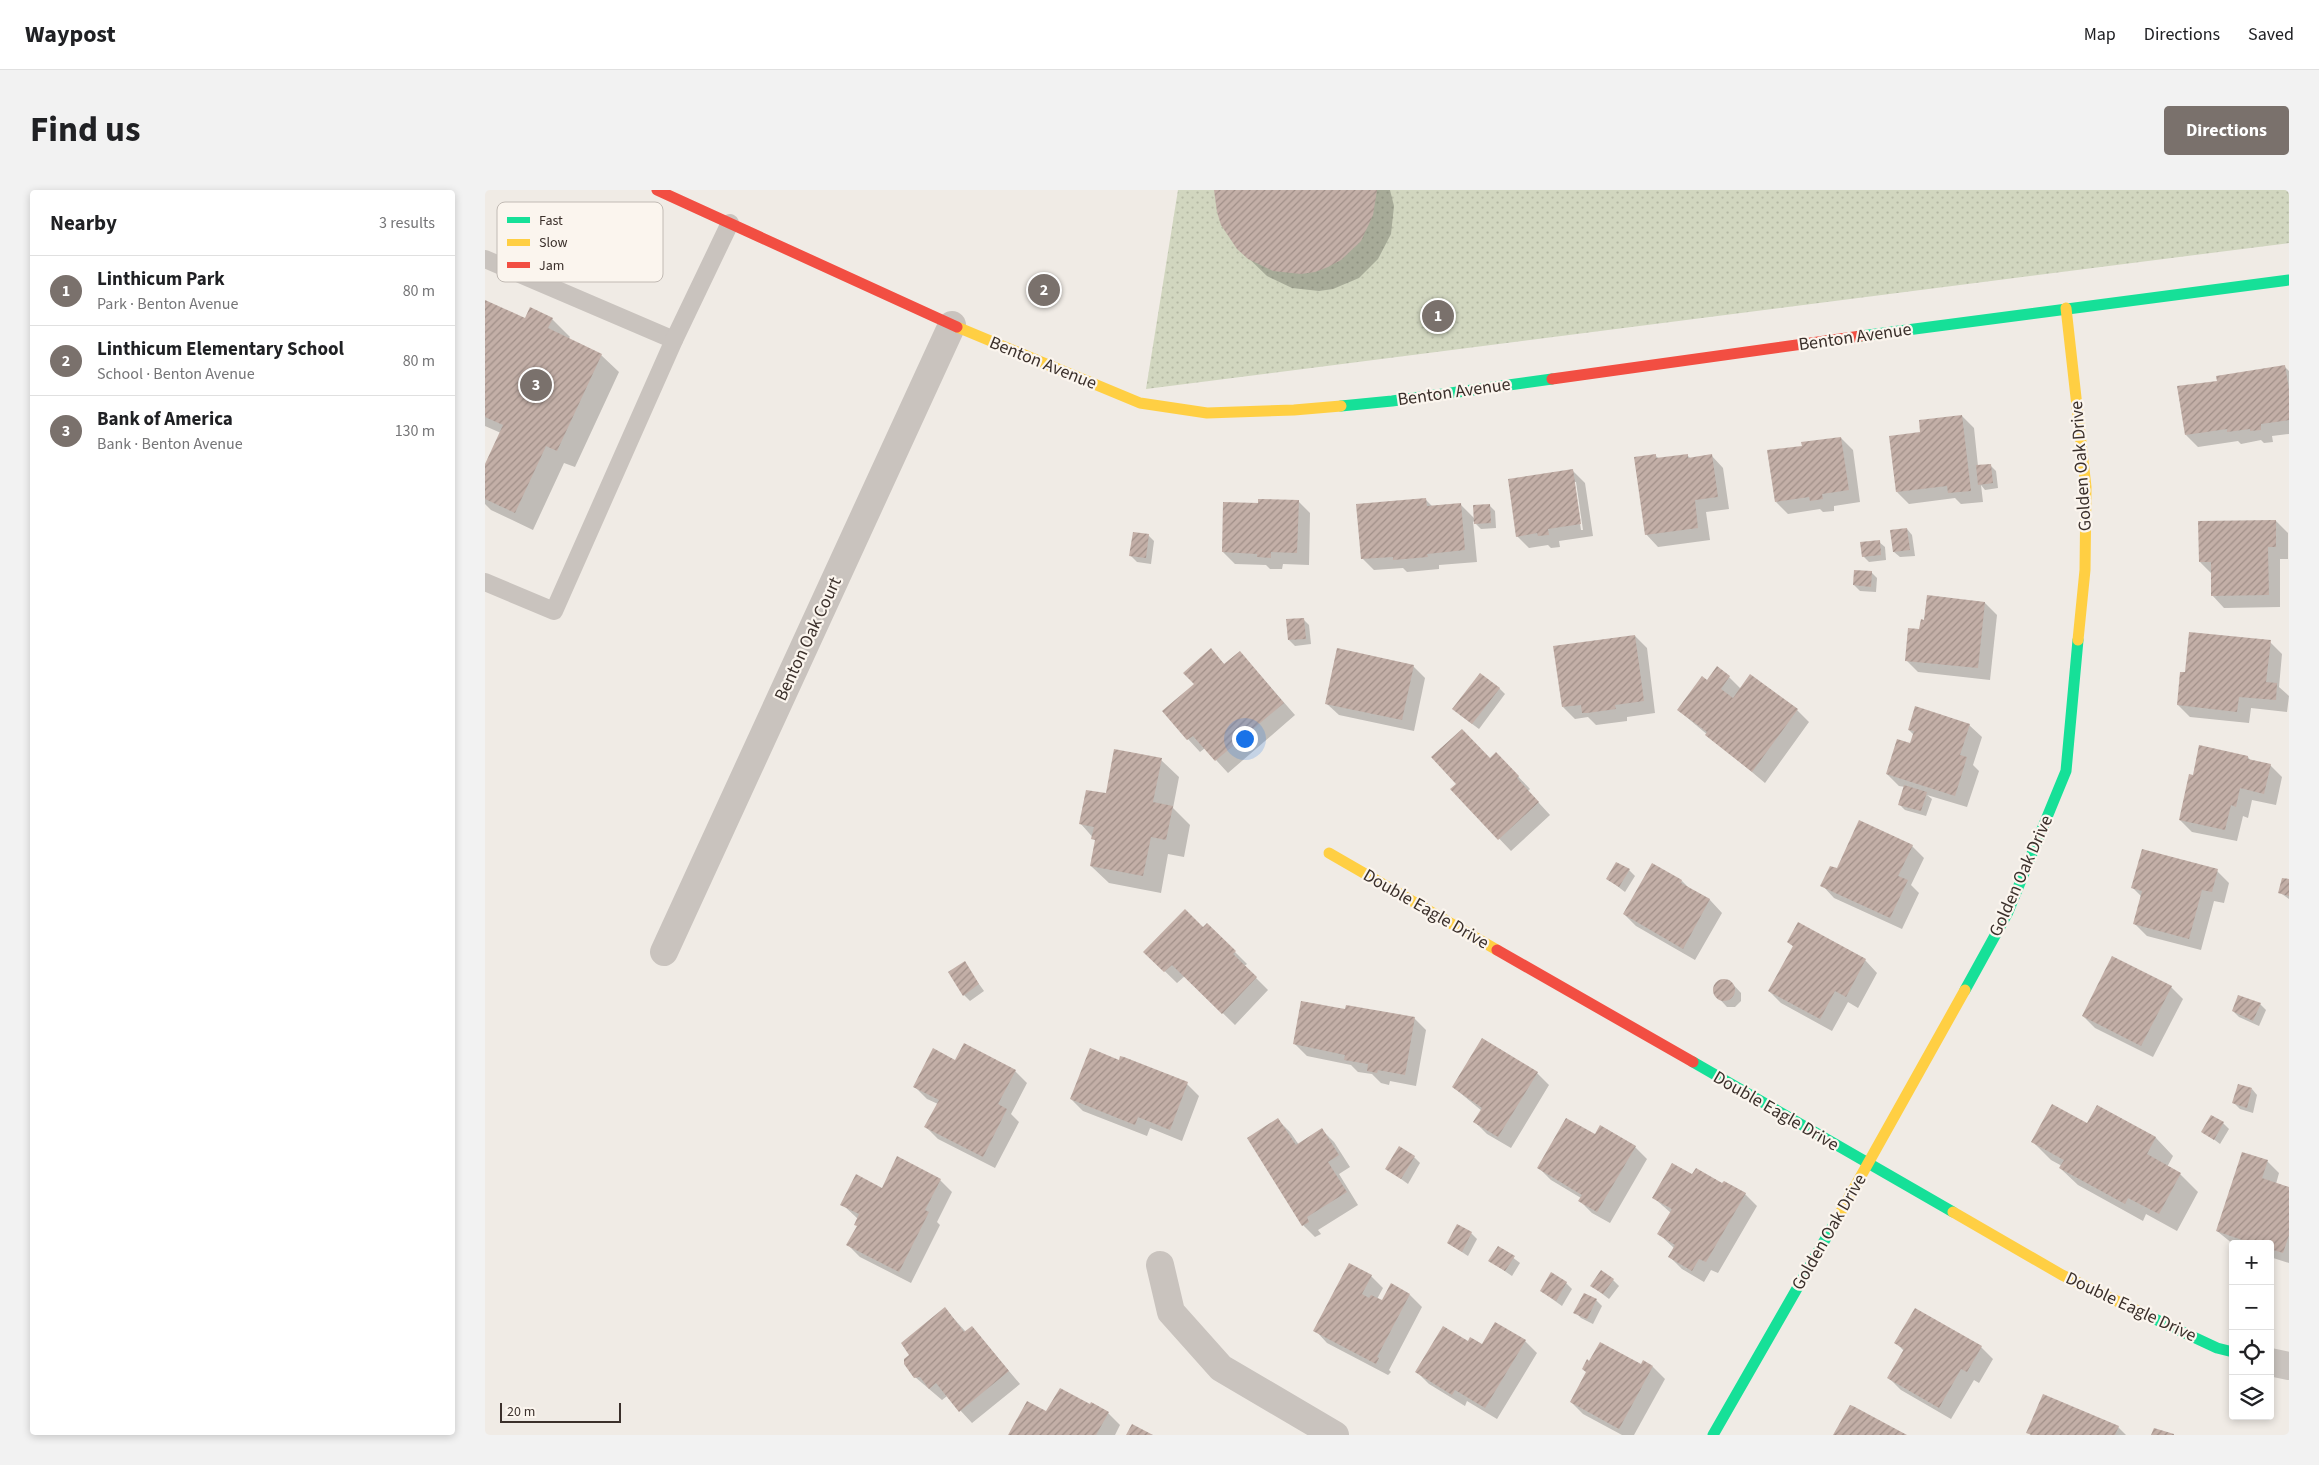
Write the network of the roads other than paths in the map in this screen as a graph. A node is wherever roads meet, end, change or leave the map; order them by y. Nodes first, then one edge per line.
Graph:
1 (657, 190) edge
2 (730, 222) junction
3 (485, 258) edge
4 (497, 263) edge
5 (2289, 280) edge
6 (541, 282) edge
7 (2067, 308) junction
8 (952, 325) junction
9 (675, 340) junction
10 (485, 582) edge
11 (1329, 853) dead end
12 (664, 952) dead end
13 (1868, 1164) junction
14 (1160, 1265) dead end
15 (2229, 1351) edge
16 (2274, 1363) edge
17 (2289, 1366) edge
18 (1335, 1435) edge
19 (1713, 1435) edge

1 - 2 street, Benton Avenue
2 - 8 street, Benton Avenue
2 - 9 lane
3 - 4 lane
5 - 7 street, Benton Avenue
6 - 9 lane
7 - 8 street, Benton Avenue
7 - 13 street, Golden Oak Drive
8 - 12 street, Benton Oak Court
9 - 10 lane
11 - 13 street, Double Eagle Drive
13 - 15 street, Double Eagle Drive
13 - 19 street, Golden Oak Drive
14 - 18 street
16 - 17 street

